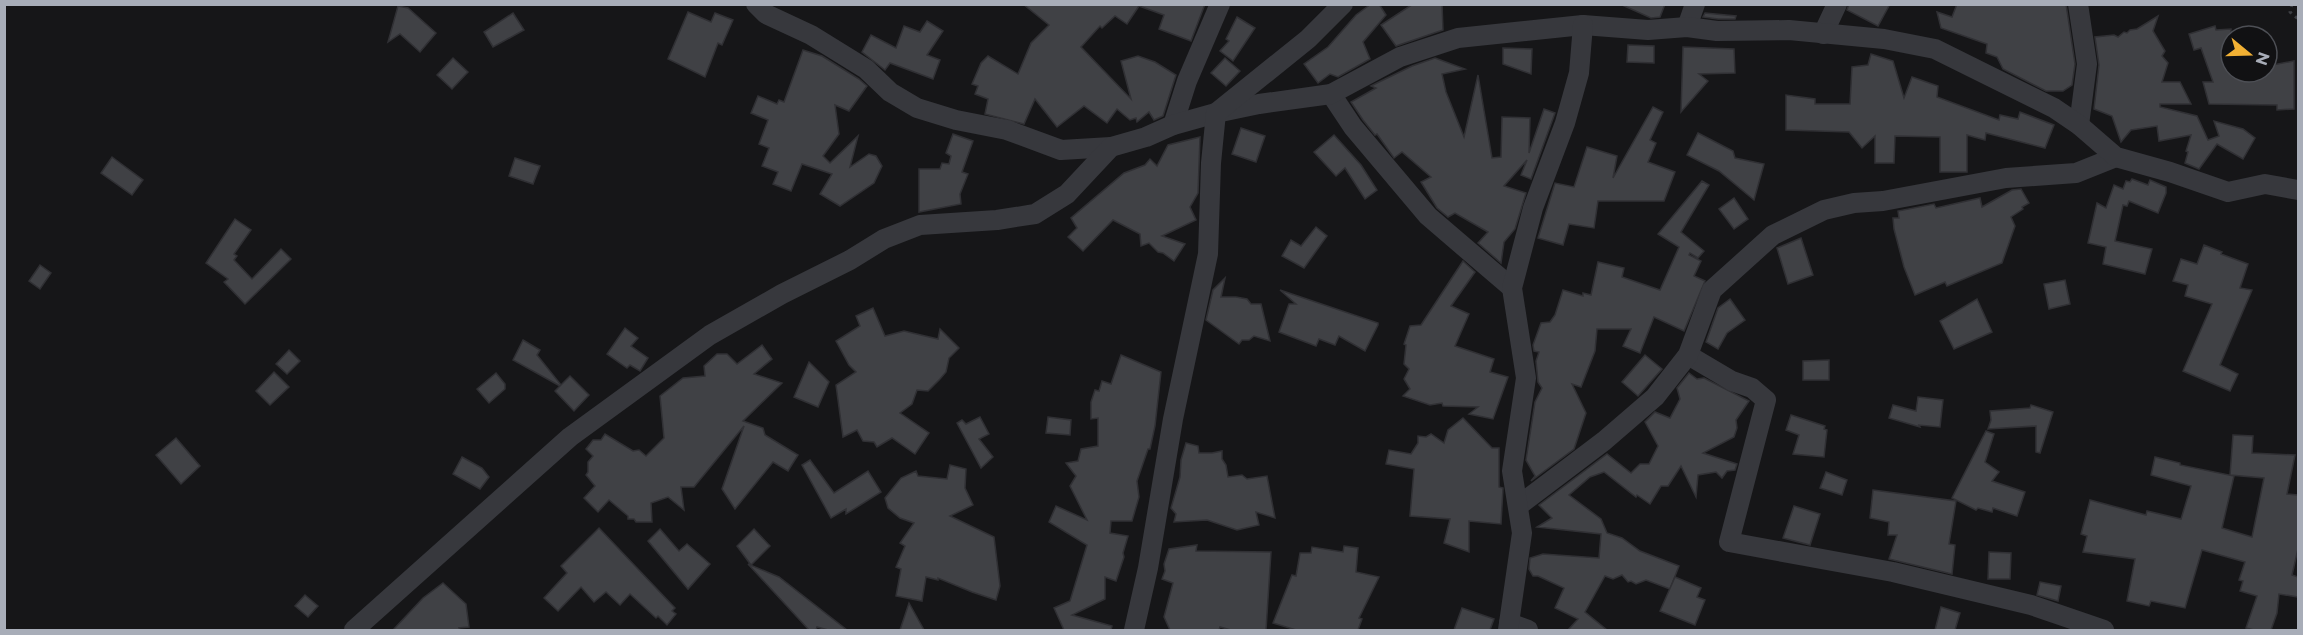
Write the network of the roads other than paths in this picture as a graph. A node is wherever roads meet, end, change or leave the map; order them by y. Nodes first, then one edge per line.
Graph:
1 (756, 4) edge
2 (1220, 4) edge
3 (1343, 4) edge
4 (1695, 4) edge
5 (1837, 4) edge
6 (2078, 4) edge
7 (1583, 25) junction
8 (1687, 27) junction
9 (1823, 34) junction
10 (1331, 94) junction
11 (1216, 113) junction
12 (1173, 125) junction
13 (2079, 125) junction
14 (1111, 147) junction
15 (2116, 157) junction
16 (2298, 190) edge
17 (1512, 288) junction
18 (1688, 355) junction
19 (1518, 506) junction
20 (1508, 627) edge
21 (354, 630) edge
22 (1134, 630) edge
23 (1528, 630) edge
24 (2104, 630) edge

1 - 14 street
2 - 12 street
3 - 11 street
4 - 8 street
5 - 9 street
6 - 13 street
7 - 8 street
7 - 10 street
7 - 17 street
8 - 9 street
9 - 13 street
10 - 11 street
10 - 17 street
11 - 12 street
11 - 22 street
12 - 14 street
13 - 15 street
14 - 21 street
15 - 16 street
15 - 18 street
17 - 19 street
18 - 19 street
18 - 24 street
19 - 20 street
20 - 23 street

